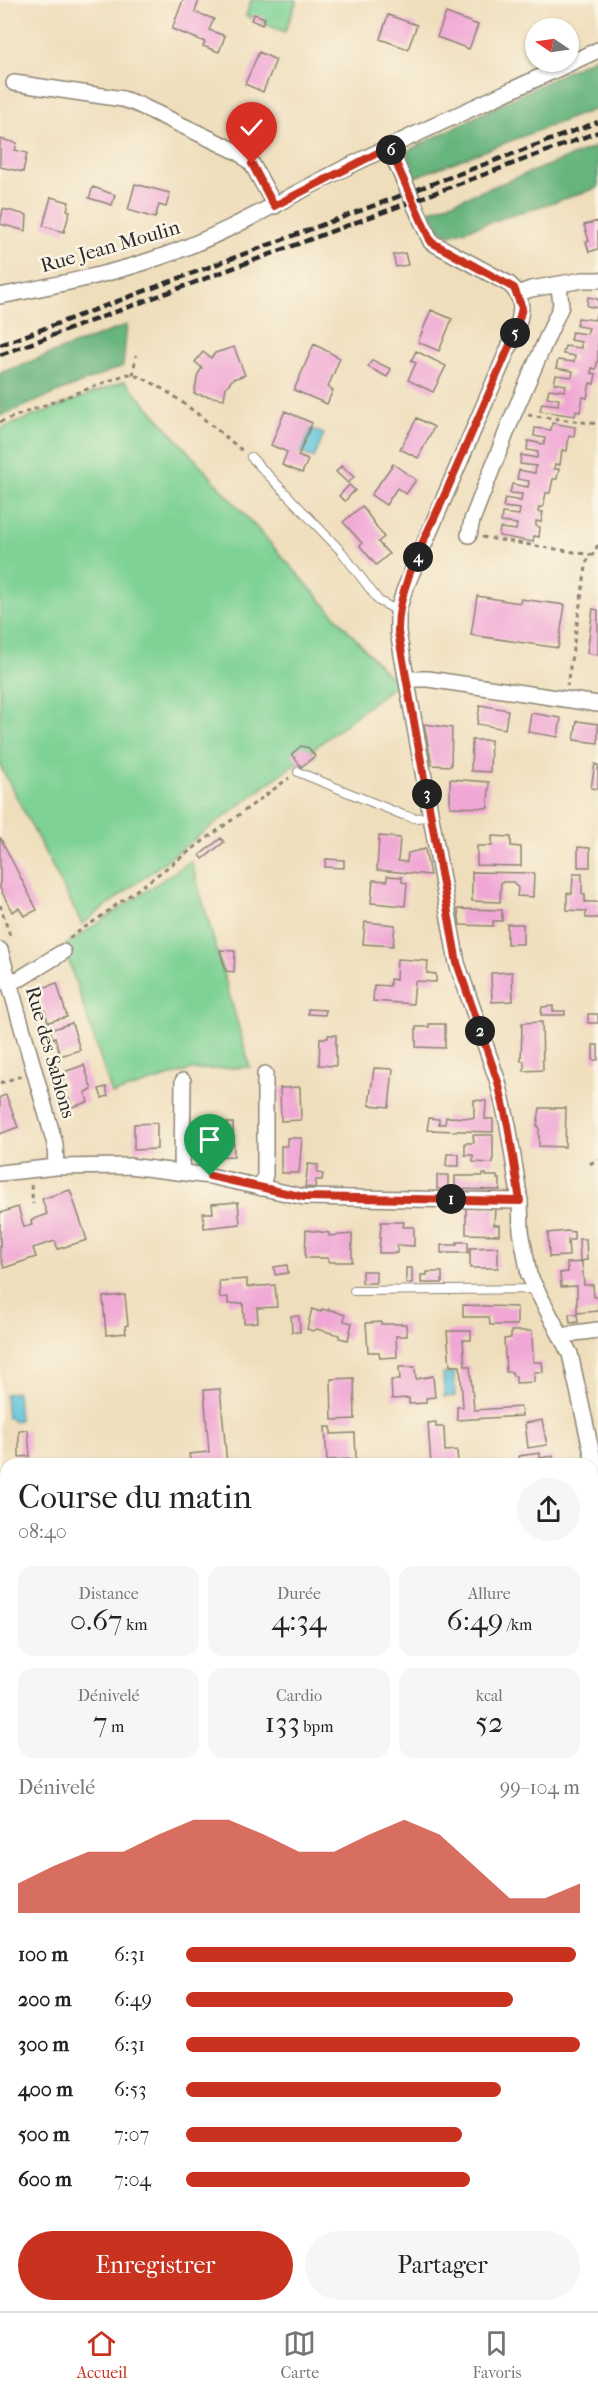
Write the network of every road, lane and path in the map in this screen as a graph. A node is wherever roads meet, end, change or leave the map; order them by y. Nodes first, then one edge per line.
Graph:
1 (598, 50) edge
2 (14, 83) dead end
3 (389, 147) junction
4 (274, 206) junction
5 (598, 280) edge
6 (559, 285) junction
7 (517, 294) junction
8 (0, 296) edge
9 (136, 355) dead end
10 (133, 375) junction
11 (514, 413) junction
12 (0, 422) edge
13 (598, 424) edge
14 (252, 457) joint
15 (469, 535) joint
16 (598, 545) edge
17 (592, 555) junction
18 (598, 556) edge
19 (398, 611) junction
20 (408, 679) junction
21 (564, 700) junction
22 (598, 704) edge
23 (298, 772) joint
24 (430, 817) junction
25 (0, 904) edge
26 (6, 945) edge
27 (65, 946) joint
28 (9, 982) junction
29 (34, 1072) junction
30 (265, 1074) dead end
31 (183, 1082) dead end
32 (0, 1083) edge
33 (598, 1159) edge
34 (590, 1164) dead end
35 (56, 1167) junction
36 (182, 1171) junction
37 (0, 1173) edge
38 (261, 1188) junction
39 (520, 1201) junction
40 (536, 1289) junction
41 (354, 1291) dead end
42 (598, 1330) edge
43 (562, 1337) junction
44 (594, 1458) edge

1 - 3 street, Rue Jean Moulin
2 - 4 street
3 - 4 street, Rue Jean Moulin
3 - 7 street
4 - 8 street, Rue Jean Moulin
5 - 6 street
6 - 7 street
6 - 11 street
7 - 19 street
9 - 10 path
10 - 12 path
10 - 14 path
11 - 13 path
11 - 15 street
14 - 19 lane
15 - 17 path
16 - 17 path
17 - 18 path
17 - 21 path
19 - 20 street
20 - 21 street
20 - 24 street
21 - 22 street
23 - 24 lane
23 - 27 path
24 - 39 street
25 - 26 path
26 - 28 street, Rue des Sablons
27 - 28 street
28 - 29 street, Rue des Sablons
29 - 32 path
29 - 35 street, Rue des Sablons
30 - 38 street
31 - 36 street
33 - 34 path
35 - 36 street
35 - 37 street
36 - 38 street
38 - 39 street
39 - 40 street
40 - 41 lane
40 - 43 street
42 - 43 street
43 - 44 street

